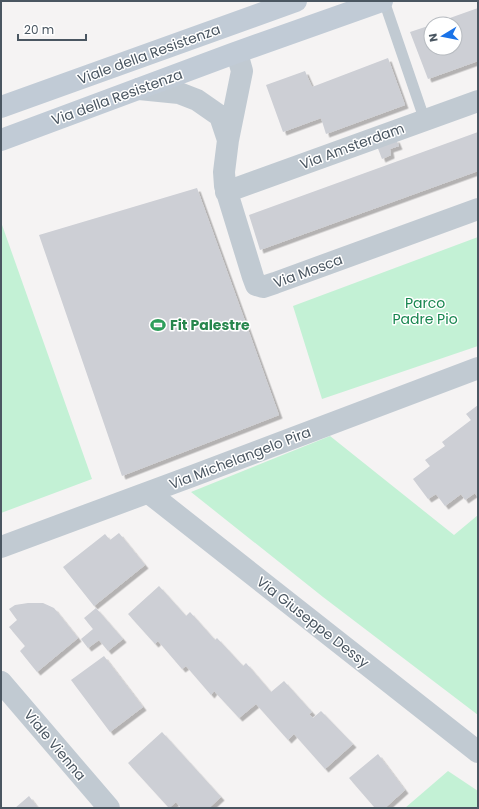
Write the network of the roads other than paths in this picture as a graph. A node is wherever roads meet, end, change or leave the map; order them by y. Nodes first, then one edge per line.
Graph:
1 (296, 1) edge
2 (383, 1) edge
3 (235, 53) junction
4 (139, 89) junction
5 (478, 101) edge
6 (1, 107) edge
7 (423, 115) dead end
8 (1, 140) edge
9 (228, 140) junction
10 (226, 192) junction
11 (478, 209) edge
12 (478, 368) edge
13 (149, 493) junction
14 (1, 547) edge
15 (1, 682) edge
16 (478, 752) edge
17 (109, 808) edge

1 - 6 street, Viale della Resistenza
2 - 3 street
2 - 7 lane
3 - 4 street, Via della Resistenza
3 - 9 street, Via Mosca
4 - 8 street, Via della Resistenza
4 - 9 street, Via Mosca
5 - 10 street, Via Amsterdam
9 - 10 street, Via Mosca
10 - 11 street, Via Mosca
12 - 13 street, Via Michelangelo Pira
13 - 14 street, Via Michelangelo Pira
13 - 16 street, Via Giuseppe Dessy
15 - 17 street, Viale Vienna

